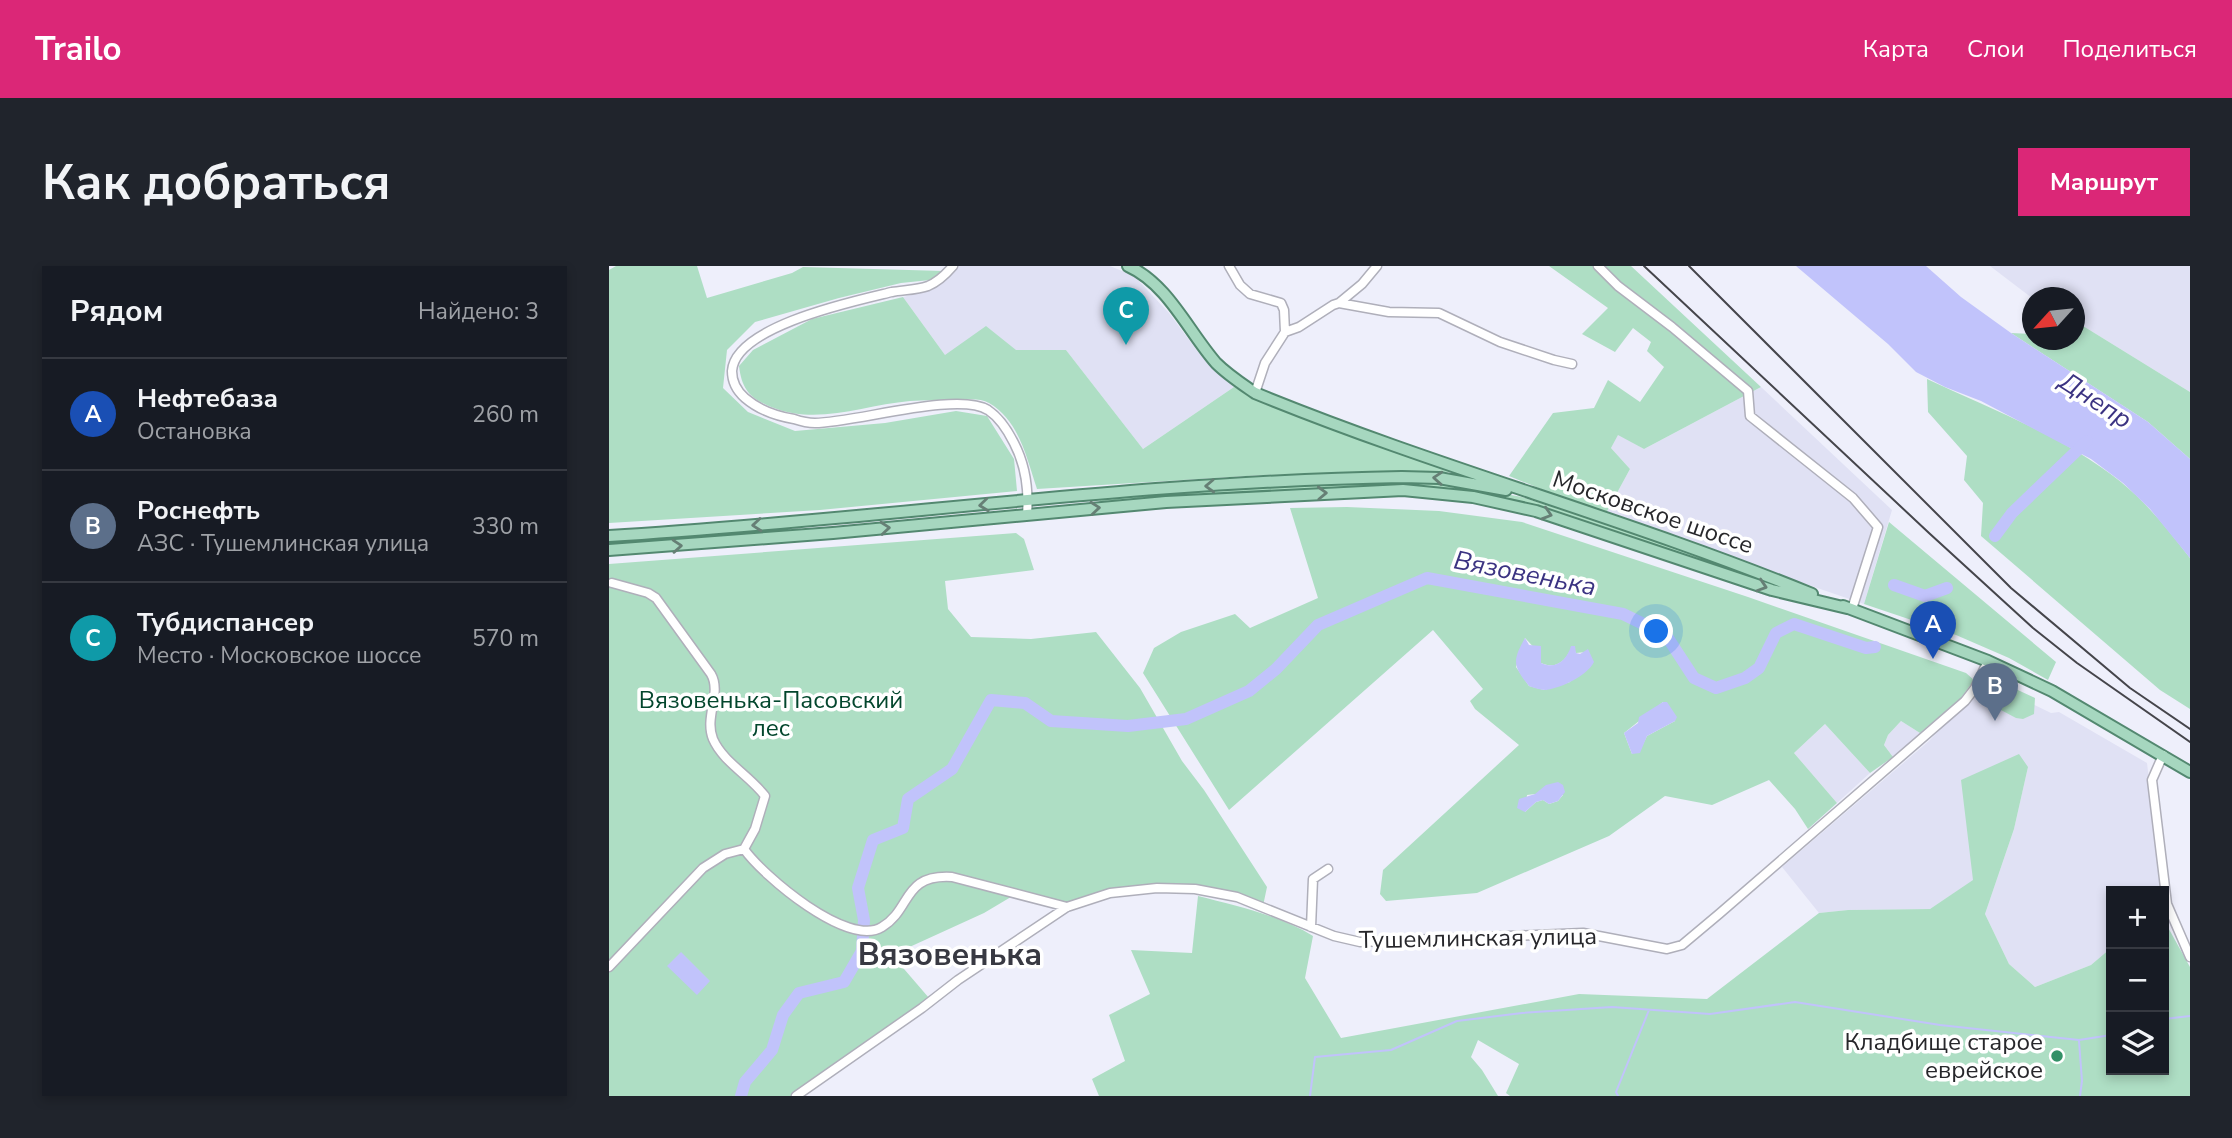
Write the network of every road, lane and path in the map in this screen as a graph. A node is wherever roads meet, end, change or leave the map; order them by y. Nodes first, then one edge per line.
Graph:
1 (953, 266) edge
2 (1128, 266) edge
3 (1229, 266) edge
4 (1377, 266) edge
5 (1598, 266) edge
6 (1339, 303) junction
7 (1285, 332) junction
8 (1572, 364) dead end
9 (1255, 393) junction
10 (1553, 499) junction
11 (1028, 500) junction
12 (1027, 515) junction
13 (609, 536) edge
14 (609, 550) edge
15 (612, 583) dead end
16 (1850, 609) junction
17 (1988, 661) junction
18 (2163, 755) junction
19 (2190, 772) edge
20 (744, 849) junction
21 (1328, 869) dead end
22 (1067, 907) junction
23 (1311, 927) junction
24 (2190, 957) edge
25 (609, 967) edge
26 (796, 1096) edge

1 - 11 street
2 - 9 main road, Московское шоссе
3 - 7 street
4 - 6 street
5 - 16 street
6 - 7 street
6 - 8 street
7 - 9 street
9 - 10 main road, Московское шоссе
10 -> 11 main road
10 - 16 main road, Московское шоссе
11 - 12 street
11 -> 13 main road
14 -> 12 main road
12 -> 16 main road
15 - 20 street
16 - 17 main road, Московское шоссе
17 - 18 main road, Московское шоссе
17 - 23 street, Тушемлинская улица
18 - 19 main road, Московское шоссе
18 - 24 street
20 - 22 street
20 - 25 street
21 - 23 street
22 - 23 street, Тушемлинская улица
22 - 26 street, Тушемлинская улица

